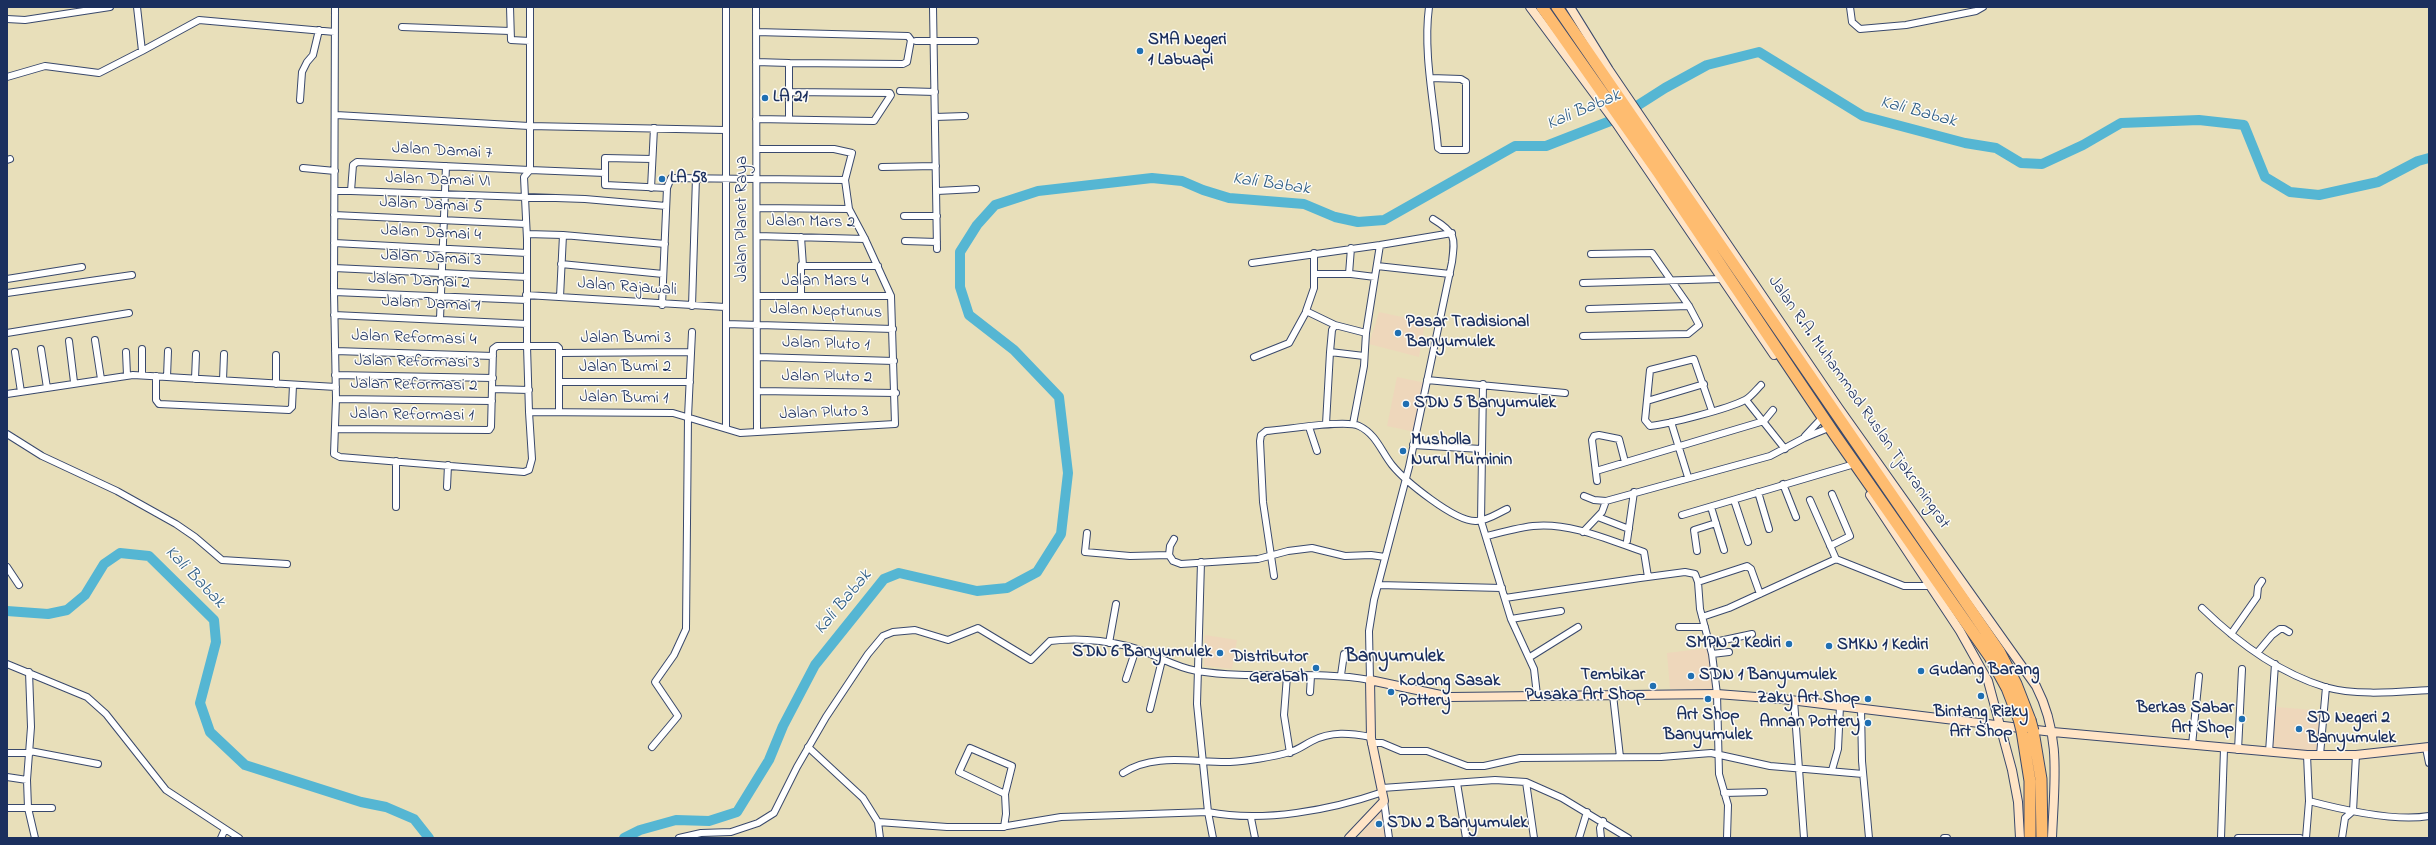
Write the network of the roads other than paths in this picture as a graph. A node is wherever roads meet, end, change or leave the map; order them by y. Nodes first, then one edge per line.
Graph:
1 (110, 7) edge
2 (137, 7) edge
3 (335, 7) edge
4 (510, 7) edge
5 (530, 7) edge
6 (726, 7) edge
7 (756, 7) edge
8 (933, 7) edge
9 (1430, 7) edge
10 (1530, 7) edge
11 (1542, 7) edge
12 (1557, 7) edge
13 (1570, 7) edge
14 (1850, 7) edge
15 (1983, 7) edge
16 (7, 19) edge
17 (402, 27) dead end
18 (319, 30) junction
19 (510, 31) junction
20 (335, 32) junction
21 (756, 32) junction
22 (530, 41) junction
23 (916, 41) dead end
24 (934, 41) junction
25 (976, 41) dead end
26 (142, 52) junction
27 (756, 62) junction
28 (789, 63) junction
29 (1607, 73) junction
30 (7, 77) edge
31 (1431, 78) junction
32 (1592, 85) junction
33 (900, 91) dead end
34 (789, 92) junction
35 (935, 92) junction
36 (300, 100) dead end
37 (336, 115) junction
38 (965, 116) dead end
39 (935, 117) junction
40 (756, 119) junction
41 (789, 120) junction
42 (529, 126) junction
43 (654, 128) junction
44 (725, 130) junction
45 (757, 149) junction
46 (652, 159) junction
47 (446, 166) junction
48 (936, 166) junction
49 (882, 167) dead end
50 (303, 168) dead end
51 (1662, 169) junction
52 (530, 170) junction
53 (335, 171) junction
54 (605, 173) junction
55 (696, 177) junction
56 (725, 178) junction
57 (757, 178) junction
58 (845, 180) junction
59 (651, 188) junction
60 (667, 188) junction
61 (976, 189) dead end
62 (1687, 190) junction
63 (335, 191) junction
64 (351, 191) junction
65 (937, 191) junction
66 (445, 196) junction
67 (524, 198) junction
68 (666, 206) junction
69 (757, 208) junction
70 (849, 209) junction
71 (334, 215) junction
72 (904, 216) dead end
73 (937, 216) junction
74 (1434, 219) dead end
75 (444, 222) junction
76 (526, 224) junction
77 (1452, 233) junction
78 (527, 234) junction
79 (563, 235) junction
80 (757, 236) junction
81 (801, 237) junction
82 (865, 239) junction
83 (905, 241) dead end
84 (937, 242) junction
85 (334, 244) junction
86 (664, 244) junction
87 (1380, 245) junction
88 (1351, 248) junction
89 (443, 249) junction
90 (937, 249) dead end
91 (527, 253) junction
92 (1314, 253) junction
93 (1591, 254) dead end
94 (1252, 263) dead end
95 (561, 264) junction
96 (801, 265) junction
97 (878, 266) junction
98 (1377, 266) junction
99 (82, 267) dead end
100 (334, 268) junction
101 (442, 274) junction
102 (663, 274) junction
103 (1314, 274) junction
104 (1349, 274) junction
105 (1450, 274) junction
106 (132, 275) dead end
107 (526, 277) junction
108 (1374, 277) junction
109 (7, 279) edge
110 (1722, 279) junction
111 (1670, 280) junction
112 (1583, 283) dead end
113 (334, 292) junction
114 (7, 293) edge
115 (758, 296) junction
116 (801, 296) junction
117 (891, 296) junction
118 (440, 297) junction
119 (560, 297) junction
120 (526, 298) junction
121 (662, 305) junction
122 (692, 306) junction
123 (1689, 306) junction
124 (725, 307) junction
125 (1589, 310) dead end
126 (1306, 312) junction
127 (129, 313) dead end
128 (334, 315) junction
129 (440, 319) junction
130 (527, 324) junction
131 (726, 324) junction
132 (758, 324) junction
133 (1335, 325) junction
134 (893, 329) junction
135 (7, 332) edge
136 (692, 332) dead end
137 (1366, 333) junction
138 (1583, 336) dead end
139 (95, 340) dead end
140 (69, 341) dead end
141 (527, 346) junction
142 (41, 349) dead end
143 (142, 350) dead end
144 (168, 351) dead end
145 (335, 351) junction
146 (15, 352) dead end
147 (126, 352) dead end
148 (691, 352) junction
149 (1330, 352) junction
150 (560, 353) junction
151 (196, 354) dead end
152 (224, 354) dead end
153 (276, 355) dead end
154 (493, 356) junction
155 (1364, 356) junction
156 (758, 357) junction
157 (1254, 357) dead end
158 (894, 361) junction
159 (142, 375) junction
160 (335, 375) junction
161 (127, 376) junction
162 (156, 376) junction
163 (168, 377) junction
164 (493, 378) junction
165 (101, 379) junction
166 (195, 379) junction
167 (223, 380) junction
168 (1427, 380) junction
169 (74, 382) junction
170 (560, 382) junction
171 (690, 382) junction
172 (276, 384) junction
173 (1483, 384) junction
174 (1704, 384) junction
175 (293, 385) junction
176 (1761, 386) dead end
177 (336, 387) junction
178 (47, 388) junction
179 (493, 389) junction
180 (529, 390) junction
181 (758, 391) junction
182 (21, 392) junction
183 (896, 393) junction
184 (1565, 393) dead end
185 (7, 394) edge
186 (336, 399) junction
187 (1746, 400) junction
188 (492, 401) junction
189 (1647, 401) junction
190 (1838, 407) junction
191 (1774, 410) dead end
192 (559, 411) junction
193 (1712, 411) junction
194 (529, 412) junction
195 (688, 417) junction
196 (1764, 421) junction
197 (1671, 422) junction
198 (1842, 422) junction
199 (1326, 424) junction
200 (1353, 424) junction
201 (726, 427) junction
202 (1309, 428) junction
203 (1827, 428) junction
204 (335, 429) junction
205 (489, 430) joint
206 (757, 431) junction
207 (7, 434) edge
208 (1852, 437) junction
209 (1804, 438) junction
210 (1414, 445) junction
211 (1844, 445) junction
212 (1679, 447) junction
213 (1481, 449) junction
214 (1785, 449) junction
215 (1317, 451) dead end
216 (1869, 451) junction
217 (396, 461) junction
218 (1625, 462) junction
219 (1851, 464) junction
220 (448, 465) junction
221 (1596, 471) junction
222 (1688, 477) junction
223 (1406, 478) junction
224 (1598, 481) dead end
225 (1783, 484) junction
226 (447, 487) dead end
227 (1634, 492) junction
228 (1758, 492) junction
229 (1832, 494) dead end
230 (1584, 496) dead end
231 (1734, 500) junction
232 (1810, 500) dead end
233 (1606, 501) junction
234 (396, 507) dead end
235 (1711, 507) junction
236 (1507, 509) dead end
237 (1682, 515) dead end
238 (1598, 517) junction
239 (1796, 517) dead end
240 (1481, 521) junction
241 (1716, 523) junction
242 (1629, 529) junction
243 (1770, 529) dead end
244 (1583, 532) junction
245 (1087, 533) dead end
246 (1487, 536) junction
247 (1174, 540) dead end
248 (1627, 541) dead end
249 (1748, 542) dead end
250 (1830, 546) junction
251 (1724, 550) dead end
252 (1697, 551) dead end
253 (1169, 555) junction
254 (1272, 555) junction
255 (1385, 557) junction
256 (1836, 559) junction
257 (1201, 562) junction
258 (287, 564) dead end
259 (7, 567) edge
260 (1274, 576) dead end
261 (1648, 577) junction
262 (2262, 581) dead end
263 (1698, 582) junction
264 (19, 585) dead end
265 (1378, 585) junction
266 (1930, 586) junction
267 (1502, 588) junction
268 (1760, 594) junction
269 (1505, 598) junction
270 (1116, 604) dead end
271 (2202, 608) dead end
272 (1561, 611) dead end
273 (1702, 617) junction
274 (1511, 619) junction
275 (1578, 627) dead end
276 (1679, 627) dead end
277 (1705, 627) junction
278 (2289, 632) dead end
279 (1752, 634) dead end
280 (2231, 634) junction
281 (1109, 643) junction
282 (1710, 643) junction
283 (1136, 649) junction
284 (1729, 652) dead end
285 (2257, 653) junction
286 (1344, 654) dead end
287 (1712, 654) junction
288 (1530, 657) junction
289 (1162, 660) junction
290 (7, 664) edge
291 (2275, 664) junction
292 (2242, 669) dead end
293 (1197, 671) junction
294 (29, 672) junction
295 (1341, 675) junction
296 (1287, 676) junction
297 (1311, 676) junction
298 (2198, 676) dead end
299 (1126, 679) dead end
300 (1370, 680) junction
301 (2326, 687) junction
302 (2429, 690) edge
303 (1310, 692) dead end
304 (1717, 694) junction
305 (1537, 695) junction
306 (1613, 695) junction
307 (1794, 700) junction
308 (1840, 706) junction
309 (1860, 708) junction
310 (1150, 709) dead end
311 (2001, 724) junction
312 (2026, 726) junction
313 (2053, 732) junction
314 (1371, 740) junction
315 (2192, 745) junction
316 (652, 747) dead end
317 (808, 747) junction
318 (2428, 747) edge
319 (2224, 749) junction
320 (2238, 750) junction
321 (30, 752) junction
322 (2269, 752) junction
323 (7, 753) edge
324 (1290, 753) junction
325 (1719, 753) junction
326 (2307, 755) junction
327 (2320, 755) junction
328 (2356, 756) junction
329 (1620, 757) junction
330 (1201, 762) junction
331 (2429, 763) edge
332 (98, 764) dead end
333 (1797, 769) junction
334 (1832, 770) junction
335 (1123, 773) dead end
336 (1863, 774) junction
337 (7, 777) edge
338 (27, 780) junction
339 (1526, 782) junction
340 (1457, 783) junction
341 (1764, 792) dead end
342 (1383, 793) junction
343 (1724, 793) junction
344 (1005, 794) junction
345 (2309, 801) junction
346 (7, 808) edge
347 (28, 808) junction
348 (52, 808) dead end
349 (2353, 810) junction
350 (1208, 812) junction
351 (1587, 812) junction
352 (2429, 816) edge
353 (1251, 818) junction
354 (1603, 821) junction
355 (878, 822) junction
356 (1004, 827) junction
357 (225, 830) junction
358 (35, 838) edge
359 (221, 838) edge
360 (239, 838) edge
361 (679, 838) edge
362 (880, 838) edge
363 (1213, 838) edge
364 (1255, 838) edge
365 (1349, 838) edge
366 (1389, 838) edge
367 (1466, 838) edge
368 (1534, 838) edge
369 (1579, 838) edge
370 (1601, 838) edge
371 (1628, 838) edge
372 (1728, 838) edge
373 (1804, 838) edge
374 (1869, 838) edge
375 (2020, 838) edge
376 (2030, 838) edge
377 (2042, 838) edge
378 (2052, 838) edge
379 (2221, 838) edge
380 (2238, 838) edge
381 (2300, 838) edge
382 (2306, 838) edge
383 (2342, 838) edge

1 - 16 street
2 - 26 street
3 - 20 street
4 - 19 street
5 - 22 street
6 - 44 street, Jalan Planet Raya
7 - 21 street, Jalan Planet Raya
8 - 24 street
9 - 31 street
10 - 32 street, Jalan R.A. Muhammad Ruslan Tjakraningrat
11 - 32 highway, Jalan R.A. Muhammad Ruslan Tjakraningrat
12 - 29 highway, Jalan R.A. Muhammad Ruslan Tjakraningrat
13 - 29 street, Jalan R.A. Muhammad Ruslan Tjakraningrat
14 - 15 street
17 - 19 street
18 - 20 street
18 - 26 street
18 - 36 street
19 - 22 street
20 - 37 street
21 - 27 street, Jalan Planet Raya
21 - 28 street
22 - 42 street
23 - 24 street
24 - 25 street
24 - 35 street
26 - 30 street
27 - 28 street
27 - 40 street, Jalan Planet Raya
28 - 34 street
29 - 51 highway, Jalan R.A. Muhammad Ruslan Tjakraningrat
31 - 31 street
32 - 51 highway, Jalan R.A. Muhammad Ruslan Tjakraningrat
33 - 35 street
34 - 41 street
34 - 41 street
35 - 39 street
37 - 42 street
37 - 53 street
38 - 39 street
39 - 48 street
40 - 41 street
40 - 45 street, Jalan Planet Raya
42 - 43 street
42 - 52 street
43 - 44 street
43 - 46 street
44 - 56 street, Jalan Planet Raya
45 - 57 street, Jalan Planet Raya
45 - 58 street
46 - 54 street
46 - 59 street
47 - 52 street, Jalan Damai 7
47 - 64 street, Jalan Damai 7
47 - 66 street
48 - 49 street
48 - 65 street
50 - 53 street
51 - 62 highway, Jalan R.A. Muhammad Ruslan Tjakraningrat
51 - 110 street, Jalan R.A. Muhammad Ruslan Tjakraningrat
51 - 203 highway, Jalan R.A. Muhammad Ruslan Tjakraningrat
52 - 54 street, Jalan Damai 7
52 - 67 street
53 - 63 street
54 - 59 street
55 - 56 street
55 - 60 street
55 - 122 street
56 - 57 street
56 - 124 street, Jalan Planet Raya
57 - 58 street
57 - 69 street, Jalan Planet Raya
58 - 70 street
59 - 60 street
60 - 68 street
61 - 65 street
62 - 190 street, Jalan R.A. Muhammad Ruslan Tjakraningrat
62 - 198 highway, Jalan R.A. Muhammad Ruslan Tjakraningrat
63 - 64 street, Jalan Damai VI
63 - 71 street
64 - 66 street, Jalan Damai VI
65 - 73 street
66 - 67 street, Jalan Damai VI
66 - 75 street
67 - 68 street, Jalan Damai VI
67 - 76 street
68 - 86 street
69 - 70 street
69 - 80 street, Jalan Planet Raya
70 - 82 street
71 - 75 street, Jalan Damai 5
71 - 85 street
72 - 73 street
73 - 84 street
74 - 77 street
75 - 76 street, Jalan Damai 5
75 - 89 street
76 - 78 street
77 - 87 street
77 - 105 street
78 - 79 street
78 - 91 street
79 - 86 street
79 - 95 street
80 - 81 street, Jalan Mars 2
80 - 115 street, Jalan Planet Raya
81 - 82 street, Jalan Mars 2
81 - 96 street
82 - 97 street
83 - 84 street
84 - 90 street
85 - 89 street, Jalan Damai 4
85 - 100 street
86 - 102 street
87 - 88 street
87 - 98 street
88 - 92 street
88 - 104 street
89 - 91 street, Jalan Damai 4
89 - 101 street
91 - 107 street
92 - 94 street
92 - 103 street
93 - 111 street
95 - 102 street
95 - 119 street
96 - 97 street
96 - 116 street
97 - 117 street
98 - 105 street
98 - 108 street
99 - 109 street
100 - 101 street, Jalan Damai 3
100 - 113 street
101 - 107 street, Jalan Damai 3
101 - 118 street
102 - 121 street
103 - 104 street
103 - 126 street
104 - 108 street
105 - 168 street
106 - 114 street
107 - 120 street
108 - 137 street
110 - 111 street
110 - 203 street, Jalan R.A. Muhammad Ruslan Tjakraningrat
111 - 112 street
111 - 123 street
113 - 118 street, Jalan Damai 2
113 - 128 street
115 - 116 street, Jalan Mars 4
115 - 132 street, Jalan Planet Raya
116 - 117 street, Jalan Mars 4
117 - 134 street
118 - 120 street, Jalan Damai 2
118 - 129 street
119 - 120 street, Jalan Rajawali
119 - 121 street, Jalan Rajawali
120 - 130 street
121 - 122 street, Jalan Rajawali
122 - 124 street, Jalan Rajawali
123 - 125 street
123 - 138 street
124 - 131 street, Jalan Planet Raya
126 - 133 street
126 - 157 street
127 - 135 street
128 - 129 street, Jalan Damai 1
128 - 145 street
129 - 130 street, Jalan Damai 1
130 - 141 street
131 - 132 street, Jalan Neptunus
131 - 201 street, Jalan Planet Raya
132 - 134 street, Jalan Neptunus
132 - 156 street, Jalan Planet Raya
133 - 137 street
133 - 149 street
134 - 158 street
136 - 148 street
137 - 155 street
139 - 165 street
140 - 169 street
141 - 150 street
141 - 154 street
141 - 180 street
142 - 178 street
143 - 159 street
144 - 163 street
145 - 154 street, Jalan Reformasi 4
145 - 160 street
146 - 182 street
147 - 161 street
148 - 150 street, Jalan Bumi 3
148 - 171 street
149 - 155 street
149 - 199 street
150 - 170 street
151 - 166 street
152 - 167 street
153 - 172 street
154 - 164 street
155 - 200 street
156 - 158 street, Jalan Pluto 1
156 - 181 street, Jalan Planet Raya
158 - 183 street
159 - 161 street
159 - 162 street
160 - 164 street, Jalan Reformasi 3
160 - 177 street
161 - 165 street
162 - 163 street
162 - 175 street
163 - 166 street
164 - 179 street, Jalan Reformasi 3
165 - 169 street
166 - 167 street
167 - 172 street
168 - 173 street
168 - 210 street
169 - 178 street
170 - 171 street, Jalan Bumi 2
170 - 192 street
171 - 195 street
172 - 175 street
173 - 184 street
173 - 213 street
174 - 189 street
174 - 189 street
174 - 193 street
175 - 177 street
176 - 187 street
177 - 186 street
178 - 182 street
179 - 180 street
179 - 188 street, Jalan Reformasi 3
180 - 194 street
181 - 183 street, Jalan Pluto 2
181 - 206 street, Jalan Planet Raya
182 - 185 street
183 - 206 street, Jalan Pluto 3
186 - 188 street, Jalan Reformasi 2
186 - 204 street
187 - 193 street
187 - 196 street
188 - 205 street, Jalan Reformasi 3
189 - 197 street
190 - 198 highway
190 - 216 street, Jalan R.A. Muhammad Ruslan Tjakraningrat
191 - 196 street
192 - 194 street, Jalan Bumi 1
192 - 195 street, Jalan Bumi 1
193 - 197 street
194 - 220 street
195 - 201 street, Jalan Bumi 1
195 - 316 street
196 - 212 street
196 - 214 street
197 - 212 street
198 - 208 highway, Jalan R.A. Muhammad Ruslan Tjakraningrat
199 - 200 street
199 - 202 street
200 - 223 street
201 - 206 street, Jalan Pluto 3
202 - 215 street
202 - 254 street
203 - 209 street
203 - 209 street
203 - 211 highway, Jalan R.A. Muhammad Ruslan Tjakraningrat
203 - 219 street, Jalan R.A. Muhammad Ruslan Tjakraningrat
204 - 205 street, Jalan Reformasi 1
204 - 217 street
207 - 258 street
208 - 216 highway
208 - 312 highway, Jalan R.A. Muhammad Ruslan Tjakraningrat
209 - 214 street
210 - 213 street
210 - 223 street
211 - 219 highway
211 - 312 highway, Jalan R.A. Muhammad Ruslan Tjakraningrat
212 - 218 street
212 - 222 street
213 - 240 street
214 - 222 street
216 - 313 street, Jalan R.A. Muhammad Ruslan Tjakraningrat
217 - 220 street
217 - 234 street
218 - 221 street
218 - 221 street
219 - 225 street
219 - 266 street, Jalan R.A. Muhammad Ruslan Tjakraningrat
220 - 226 street
221 - 224 street
222 - 227 street
223 - 240 street
223 - 255 street
225 - 228 street
225 - 239 street
227 - 233 street
227 - 242 street
228 - 231 street
228 - 243 street
229 - 250 street
230 - 233 street
231 - 235 street
231 - 249 street
232 - 250 street
233 - 238 street
235 - 237 street
235 - 241 street
236 - 240 street
238 - 242 street
238 - 244 street
240 - 246 street
241 - 251 street
241 - 252 street
242 - 248 street
244 - 246 street
244 - 261 street
245 - 253 street
246 - 267 street
247 - 253 street
250 - 256 street
253 - 257 street
254 - 255 street
254 - 257 street
254 - 260 street
255 - 265 street
256 - 266 street
256 - 268 street
257 - 293 street
259 - 264 street
261 - 263 street
261 - 269 street
262 - 280 street
263 - 268 street
263 - 273 street
265 - 267 street
265 - 300 street
266 - 311 street, Jalan R.A. Muhammad Ruslan Tjakraningrat
267 - 269 street
268 - 273 street
269 - 274 street
270 - 281 street
271 - 280 street
272 - 274 street
273 - 277 street
274 - 288 street
275 - 288 street
276 - 277 street
277 - 282 street
278 - 285 street
279 - 282 street
280 - 285 street
281 - 283 street
281 - 317 street
282 - 287 street
283 - 289 street
283 - 299 street
284 - 287 street
285 - 291 street
286 - 295 street
287 - 304 street
288 - 305 street
289 - 293 street
289 - 310 street
290 - 294 street
291 - 301 street
291 - 322 street
292 - 320 street
293 - 296 street
293 - 330 street
294 - 321 street
294 - 357 street
295 - 297 street
295 - 300 street
296 - 297 street
296 - 324 street
297 - 303 street
298 - 315 street
300 - 305 street
300 - 314 street
301 - 302 street
301 - 327 street
304 - 306 street
304 - 307 street
304 - 325 street
305 - 306 street
306 - 329 street
307 - 308 street
307 - 333 street
308 - 309 street
308 - 334 street
309 - 311 street
309 - 336 street
311 - 313 street
311 - 375 street, Jalan R.A. Muhammad Ruslan Tjakraningrat
312 - 376 highway, Jalan R.A. Muhammad Ruslan Tjakraningrat
312 - 377 highway, Jalan R.A. Muhammad Ruslan Tjakraningrat
313 - 315 street
313 - 378 street, Jalan R.A. Muhammad Ruslan Tjakraningrat
314 - 324 street
314 - 329 street
314 - 342 street
315 - 319 street
317 - 355 street
317 - 361 street
318 - 328 street
318 - 331 street
319 - 320 street
319 - 379 street
320 - 322 street
321 - 323 street
321 - 332 street
321 - 338 street
322 - 326 street
324 - 330 street
325 - 329 street
325 - 333 street
325 - 343 street
326 - 327 street
326 - 345 street
327 - 328 street
328 - 349 street
330 - 335 street
330 - 350 street
333 - 334 street
333 - 373 street
334 - 336 street
336 - 374 street
337 - 338 street
338 - 347 street
339 - 340 street
339 - 351 street
339 - 368 street
340 - 342 street
340 - 367 street
341 - 343 street
342 - 353 street
342 - 365 street
342 - 366 street
343 - 372 street
344 - 344 street
344 - 356 street
345 - 349 street
345 - 382 street
346 - 347 street
347 - 348 street
347 - 358 street
349 - 352 street
349 - 383 street
350 - 353 street
350 - 356 street
350 - 363 street
351 - 354 street
351 - 369 street
353 - 364 street
354 - 370 street
354 - 371 street
355 - 356 street
355 - 362 street
357 - 359 street
357 - 360 street
380 - 381 street

